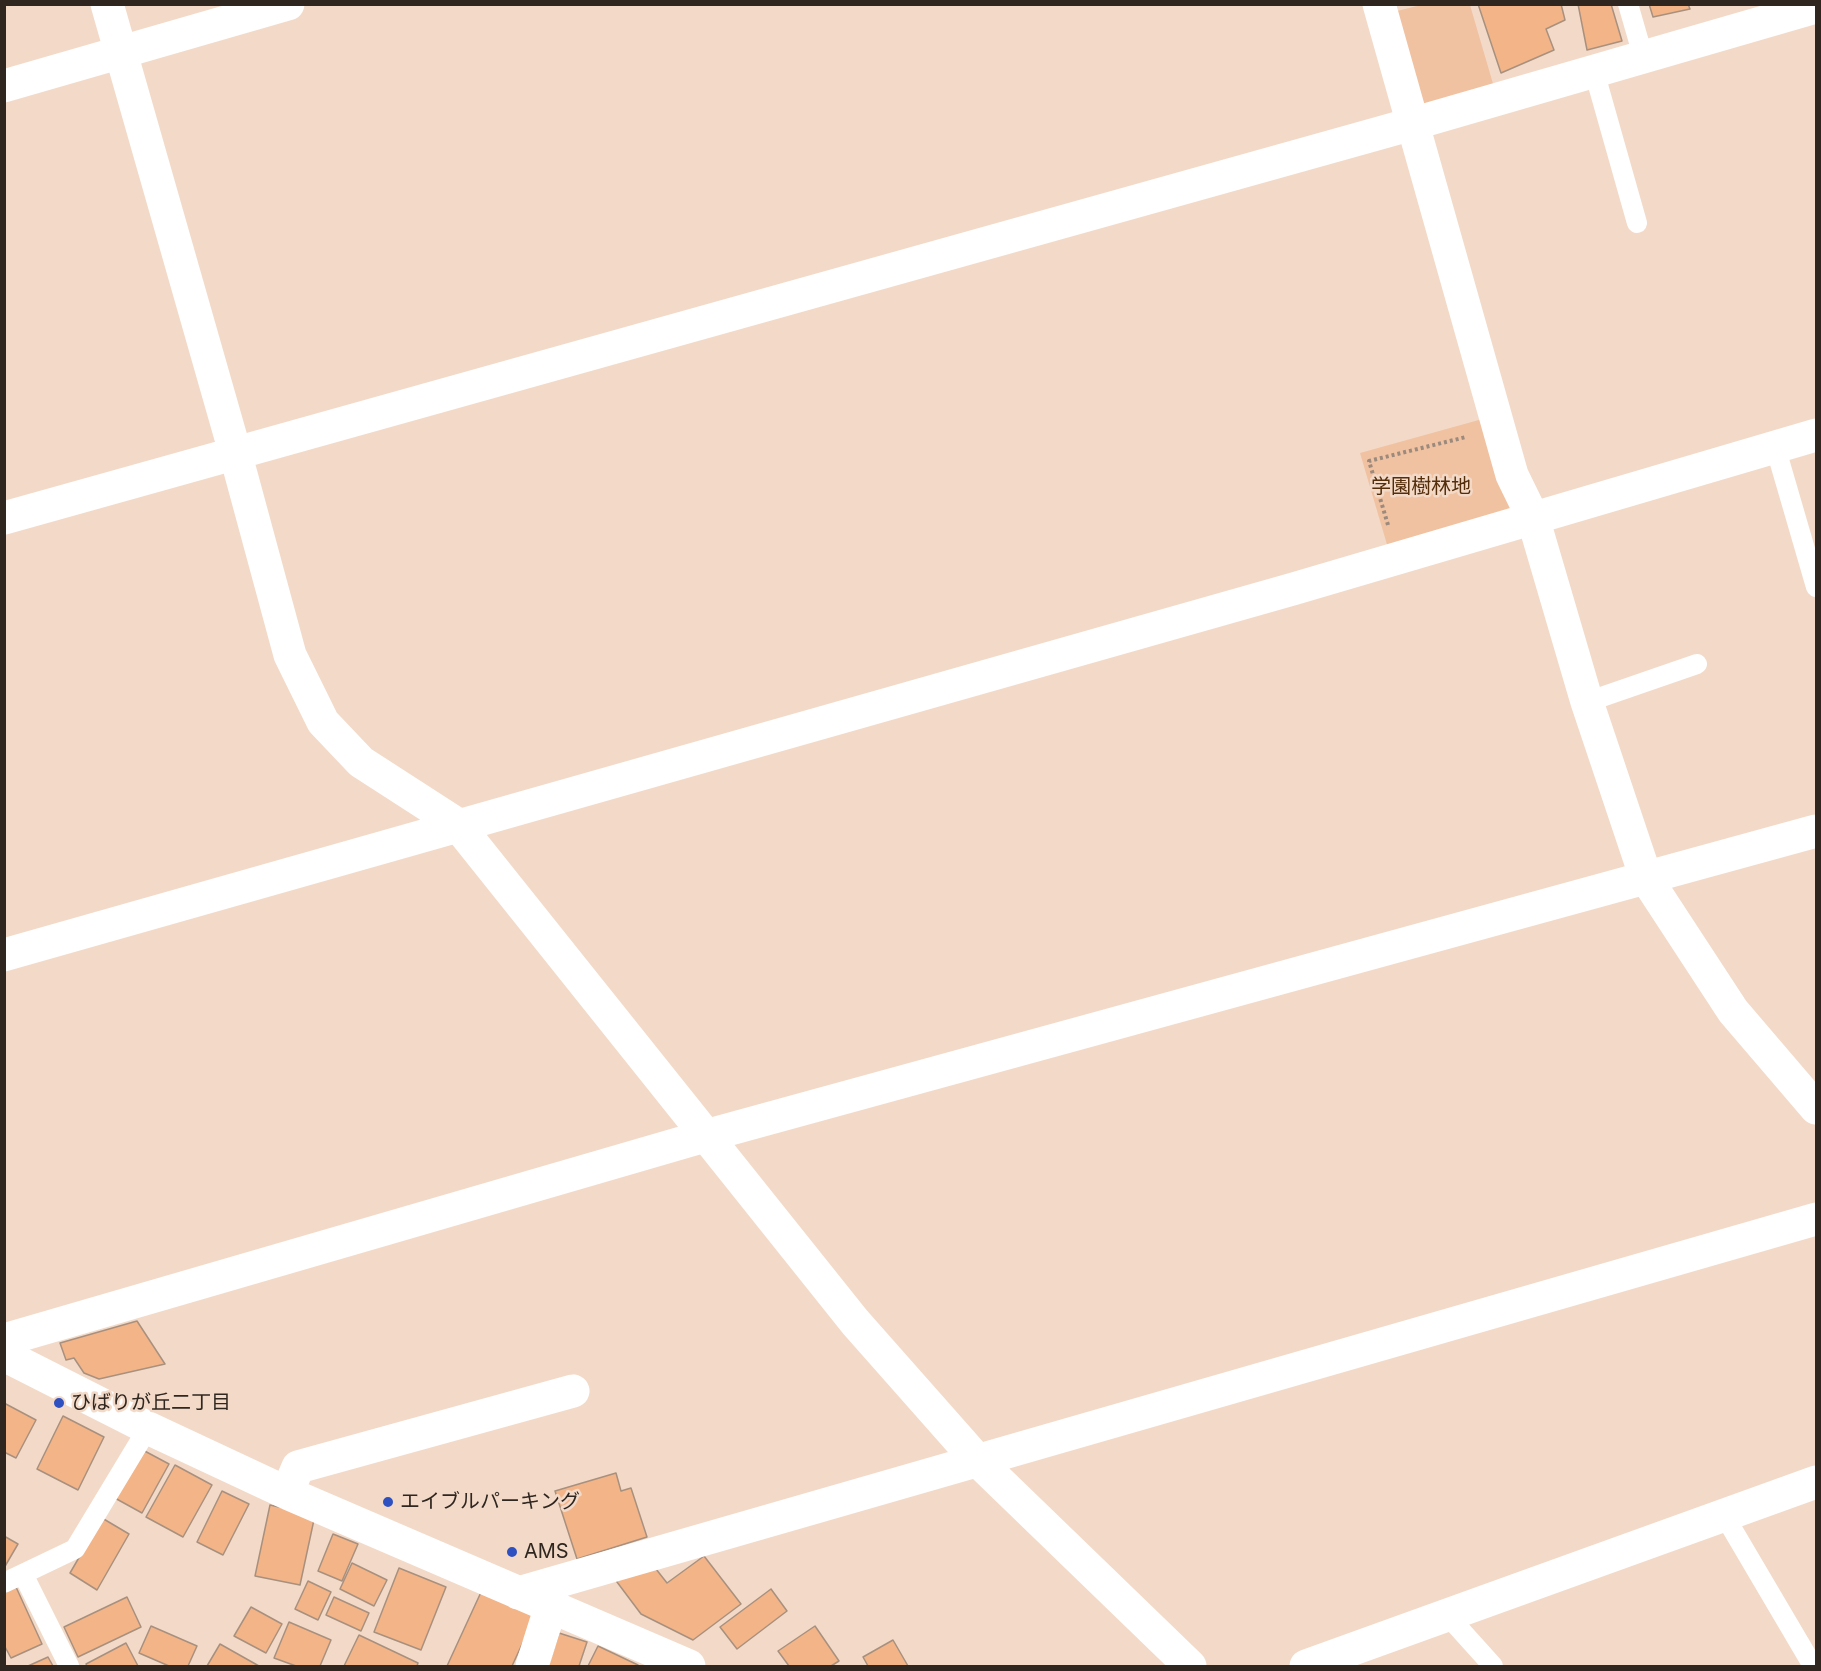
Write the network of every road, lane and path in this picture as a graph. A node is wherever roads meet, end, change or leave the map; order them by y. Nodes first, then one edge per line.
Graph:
1 (107, 4) edge
2 (288, 4) edge
3 (1379, 4) edge
4 (1628, 4) edge
5 (1816, 7) edge
6 (120, 51) junction
7 (1643, 56) junction
8 (1594, 71) junction
9 (4, 86) edge
10 (1412, 124) junction
11 (1637, 223) dead end
12 (1816, 435) edge
13 (1468, 436) dead end
14 (1775, 446) junction
15 (235, 452) junction
16 (4, 518) edge
17 (1533, 518) junction
18 (1389, 528) dead end
19 (1816, 587) edge
20 (1697, 664) dead end
21 (1587, 702) junction
22 (457, 824) junction
23 (1816, 831) edge
24 (1646, 878) junction
25 (4, 955) edge
26 (1816, 1108) edge
27 (705, 1136) junction
28 (1816, 1219) edge
29 (4, 1340) edge
30 (4, 1355) edge
31 (573, 1391) dead end
32 (148, 1428) junction
33 (977, 1460) junction
34 (1816, 1482) edge
35 (287, 1493) junction
36 (1724, 1515) junction
37 (23, 1574) junction
38 (4, 1583) edge
39 (518, 1593) junction
40 (551, 1606) junction
41 (1448, 1615) junction
42 (69, 1666) edge
43 (532, 1666) edge
44 (688, 1666) edge
45 (1190, 1666) edge
46 (1306, 1666) edge
47 (1493, 1666) edge
48 (1813, 1666) edge

1 - 6 street
2 - 6 street
3 - 10 street
4 - 7 lane
5 - 7 street
6 - 9 street
6 - 15 street
7 - 8 street
8 - 10 street
8 - 11 lane
10 - 15 street
10 - 17 street
12 - 14 street
13 - 18 path
14 - 17 street
14 - 19 lane
15 - 16 street
15 - 22 street
17 - 21 street
17 - 22 street
20 - 21 lane
21 - 24 street
22 - 25 street
22 - 27 street
23 - 24 street
24 - 26 street
24 - 27 street
27 - 29 street
27 - 33 street
28 - 33 street
30 - 32 street
31 - 35 street
32 - 35 street
32 - 37 lane
33 - 39 street
33 - 45 street
34 - 36 street
35 - 39 street
36 - 41 street
36 - 48 lane
37 - 38 lane
37 - 42 lane
39 - 40 street
40 - 43 street
40 - 44 street
41 - 46 street
41 - 47 lane

